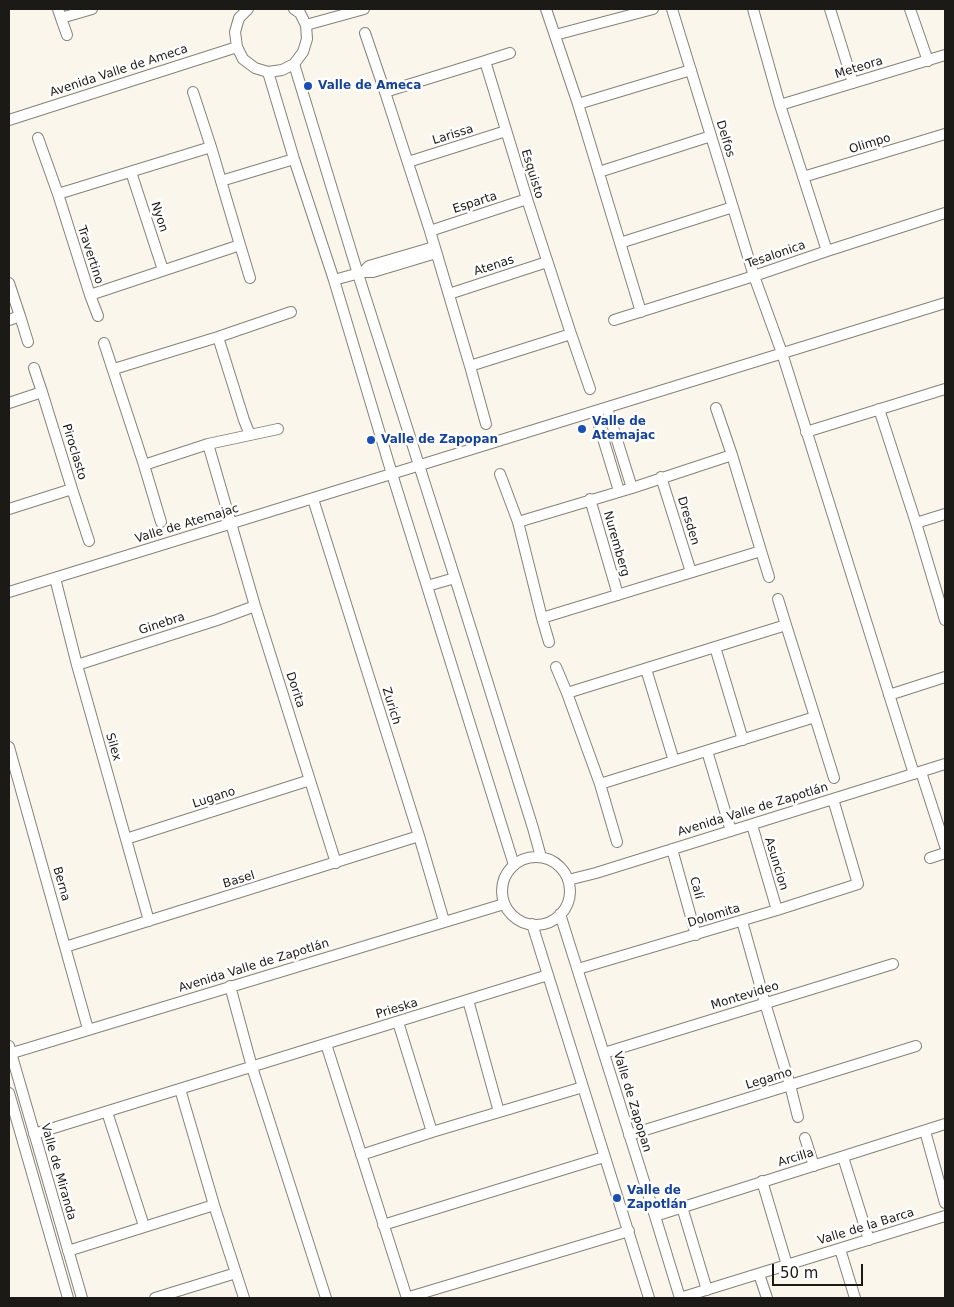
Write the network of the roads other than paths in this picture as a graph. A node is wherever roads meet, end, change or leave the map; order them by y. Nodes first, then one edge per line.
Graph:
1 (92, 9) edge
2 (248, 9) edge
3 (294, 9) edge
4 (364, 9) edge
5 (546, 9) edge
6 (653, 9) edge
7 (672, 9) edge
8 (753, 9) edge
9 (830, 9) edge
10 (910, 9) edge
11 (60, 13) edge
12 (306, 24) junction
13 (365, 33) dead end
14 (554, 35) junction
15 (67, 36) dead end
16 (236, 47) junction
17 (510, 53) dead end
18 (945, 55) edge
19 (928, 60) junction
20 (484, 61) junction
21 (294, 64) junction
22 (691, 70) junction
23 (268, 72) junction
24 (853, 83) junction
25 (193, 92) dead end
26 (385, 92) junction
27 (578, 104) junction
28 (780, 106) junction
29 (9, 120) edge
30 (506, 132) junction
31 (945, 134) edge
32 (711, 136) junction
33 (38, 138) dead end
34 (211, 147) junction
35 (294, 159) junction
36 (408, 162) junction
37 (131, 172) junction
38 (599, 172) junction
39 (803, 177) junction
40 (221, 181) junction
41 (58, 194) junction
42 (527, 200) junction
43 (733, 207) junction
44 (945, 213) edge
45 (430, 231) junction
46 (620, 243) junction
47 (240, 245) junction
48 (435, 250) junction
49 (827, 251) junction
50 (547, 262) junction
51 (163, 270) junction
52 (361, 273) junction
53 (754, 276) junction
54 (250, 278) dead end
55 (334, 280) junction
56 (9, 283) edge
57 (449, 294) junction
58 (90, 295) junction
59 (945, 303) edge
60 (291, 312) dead end
61 (641, 312) junction
62 (20, 316) junction
63 (98, 316) dead end
64 (9, 320) edge
65 (614, 320) dead end
66 (571, 334) junction
67 (218, 337) junction
68 (28, 342) dead end
69 (104, 343) dead end
70 (782, 353) junction
71 (470, 366) junction
72 (34, 368) dead end
73 (114, 369) junction
74 (590, 389) dead end
75 (945, 389) edge
76 (42, 392) junction
77 (9, 403) edge
78 (607, 408) junction
79 (716, 408) dead end
80 (879, 408) junction
81 (595, 412) junction
82 (486, 424) dead end
83 (278, 429) dead end
84 (806, 432) junction
85 (250, 435) junction
86 (208, 444) junction
87 (732, 455) junction
88 (144, 465) junction
89 (419, 466) junction
90 (392, 474) junction
91 (500, 474) dead end
92 (661, 477) junction
93 (632, 488) junction
94 (72, 489) junction
95 (619, 492) junction
96 (313, 499) junction
97 (590, 499) junction
98 (9, 509) edge
99 (945, 514) edge
100 (161, 522) dead end
101 (518, 522) junction
102 (916, 523) junction
103 (230, 524) junction
104 (90, 541) dead end
105 (761, 551) junction
106 (690, 572) junction
107 (769, 577) dead end
108 (55, 578) junction
109 (455, 578) junction
110 (428, 586) junction
111 (9, 592) edge
112 (618, 595) junction
113 (942, 597) edge
114 (778, 599) dead end
115 (255, 606) junction
116 (542, 618) junction
117 (945, 620) edge
118 (786, 625) junction
119 (549, 642) dead end
120 (716, 647) junction
121 (77, 665) junction
122 (556, 667) dead end
123 (646, 669) junction
124 (945, 677) edge
125 (566, 693) junction
126 (888, 695) junction
127 (815, 717) junction
128 (743, 740) junction
129 (9, 747) edge
130 (707, 751) junction
131 (674, 761) junction
132 (945, 764) edge
133 (918, 773) junction
134 (834, 778) dead end
135 (310, 780) junction
136 (600, 784) junction
137 (833, 799) junction
138 (752, 824) junction
139 (731, 831) junction
140 (419, 836) junction
141 (126, 839) junction
142 (617, 842) dead end
143 (945, 846) edge
144 (672, 849) junction
145 (945, 853) edge
146 (541, 857) junction
147 (930, 858) dead end
148 (336, 863) junction
149 (514, 865) junction
150 (568, 880) junction
151 (504, 904) junction
152 (777, 910) junction
153 (560, 914) junction
154 (148, 921) junction
155 (444, 921) junction
156 (742, 921) junction
157 (532, 924) junction
158 (696, 935) junction
159 (65, 947) junction
160 (893, 964) dead end
161 (578, 970) junction
162 (548, 975) junction
163 (230, 986) junction
164 (468, 1000) junction
165 (765, 1003) junction
166 (398, 1022) junction
167 (88, 1029) junction
168 (326, 1044) junction
169 (916, 1046) dead end
170 (9, 1051) edge
171 (604, 1053) junction
172 (252, 1067) junction
173 (790, 1085) junction
174 (583, 1087) junction
175 (180, 1089) junction
176 (9, 1093) edge
177 (107, 1112) junction
178 (499, 1112) junction
179 (798, 1117) dead end
180 (945, 1124) edge
181 (925, 1131) junction
182 (432, 1132) junction
183 (34, 1134) junction
184 (629, 1135) junction
185 (805, 1138) dead end
186 (361, 1155) junction
187 (604, 1157) junction
188 (843, 1157) junction
189 (814, 1166) junction
190 (762, 1181) junction
191 (945, 1203) edge
192 (214, 1205) junction
193 (682, 1208) junction
194 (655, 1216) junction
195 (945, 1216) edge
196 (383, 1225) junction
197 (144, 1226) junction
198 (629, 1231) junction
199 (869, 1240) junction
200 (840, 1249) junction
201 (68, 1251) junction
202 (787, 1265) junction
203 (236, 1274) junction
204 (759, 1274) junction
205 (707, 1290) junction
206 (68, 1298) edge
207 (82, 1298) edge
208 (155, 1298) edge
209 (244, 1298) edge
210 (326, 1298) edge
211 (406, 1298) edge
212 (649, 1298) edge
213 (680, 1298) edge
214 (767, 1298) edge
215 (855, 1298) edge

1 - 11 street
2 - 16 street
3 - 12 street
4 - 12 street
5 - 14 street
6 - 14 street
7 - 22 street, Delfos
8 - 28 street
9 - 24 street
10 - 19 street
11 - 15 street
12 - 21 street
13 - 26 street
14 - 27 street
16 - 23 street
16 - 29 street, Avenida Valle de Ameca
17 - 20 street
18 - 19 street, Meteora
19 - 24 street, Meteora
20 - 26 street
20 - 30 street, Esquisto
21 - 23 street
21 - 52 street
22 - 27 street
22 - 32 street, Delfos
23 - 35 street
24 - 28 street, Meteora
25 - 34 street
26 - 36 street
27 - 38 street
28 - 39 street
30 - 36 street, Larissa
30 - 42 street, Esquisto
31 - 39 street, Olimpo
32 - 38 street
32 - 43 street, Delfos
33 - 41 street, Travertino
34 - 37 street
34 - 40 street
35 - 40 street
35 - 55 street
36 - 45 street
37 - 41 street
37 - 51 street, Nyon
38 - 46 street
39 - 49 street
40 - 47 street
41 - 58 street, Travertino
42 - 45 street, Esparta
42 - 50 street, Esquisto
43 - 46 street
43 - 53 street, Delfos
44 - 49 street, Tesalonica
45 - 48 street
46 - 61 street
47 - 51 street, Travertino
47 - 54 street
48 - 52 street
48 - 57 street
49 - 53 street, Tesalonica
50 - 57 street, Atenas
50 - 66 street, Esquisto
51 - 58 street, Travertino
52 - 55 street
52 - 89 street
53 - 61 street, Tesalonica
53 - 70 street, Delfos
55 - 90 street
56 - 62 street
57 - 71 street
58 - 63 street
59 - 70 street, Valle de Atemajac
60 - 67 street
61 - 65 street, Tesalonica
62 - 64 street
62 - 68 street
66 - 71 street
66 - 74 street, Esquisto
67 - 73 street
67 - 85 street
69 - 73 street
70 - 78 street, Valle de Atemajac
70 - 84 street, Delfos
71 - 82 street
72 - 76 street, Piroclasto
73 - 88 street
75 - 80 street
76 - 77 street
76 - 94 street, Piroclasto
78 - 81 street, Valle de Atemajac
78 - 93 street
79 - 87 street
80 - 84 street
80 - 102 street
81 - 89 street, Valle de Atemajac
81 - 95 street
83 - 85 street
84 - 126 street, Delfos
85 - 86 street
86 - 88 street
86 - 103 street, Dorita
87 - 92 street
87 - 105 street
88 - 100 street
89 - 90 street, Valle de Atemajac
89 - 109 street
90 - 96 street, Valle de Atemajac
90 - 110 street
91 - 101 street
92 - 93 street
92 - 106 street, Dresden
93 - 95 street
94 - 98 street, Piroclasto
94 - 104 street
95 - 97 street
96 - 103 street, Valle de Atemajac
96 - 140 street, Zurich
97 - 101 street
97 - 112 street, Nuremberg
99 - 102 street
101 - 116 street
102 - 113 street
103 - 108 street, Valle de Atemajac
103 - 115 street, Dorita
105 - 106 street
105 - 107 street
106 - 112 street
108 - 111 street, Valle de Atemajac
108 - 121 street, Silex
109 - 110 street
109 - 146 street
110 - 149 street
112 - 116 street
113 - 117 street
114 - 118 street
115 - 121 street, Ginebra
115 - 135 street, Dorita
116 - 119 street
118 - 120 street
118 - 127 street
120 - 123 street
120 - 128 street
121 - 141 street, Silex
122 - 125 street
123 - 125 street
123 - 131 street
124 - 126 street
125 - 136 street
126 - 133 street, Delfos
127 - 128 street
127 - 134 street
128 - 130 street
129 - 159 street, Berna
130 - 131 street
130 - 139 street
131 - 136 street
132 - 133 street, Avenida Valle de Zapotlán
133 - 137 street, Avenida Valle de Zapotlán
133 - 143 street, Delfos
135 - 141 street, Lugano
135 - 148 street, Dorita
136 - 142 street
137 - 138 street, Avenida Valle de Zapotlán
137 - 152 street, Dolomita
138 - 139 street, Avenida Valle de Zapotlán
138 - 152 street, Asuncion
139 - 144 street, Avenida Valle de Zapotlán
140 - 148 street, Basel
140 - 155 street, Zurich
141 - 154 street, Silex
144 - 150 street, Avenida Valle de Zapotlán
144 - 158 street, Calí
145 - 147 street
146 - 149 street
146 - 150 street
148 - 154 street, Basel
149 - 151 street
150 - 153 street
151 - 155 street, Avenida Valle de Zapotlán
151 - 157 street
152 - 156 street, Dolomita
153 - 157 street
153 - 161 street, Valle de Zapopan
154 - 159 street, Basel
155 - 163 street, Avenida Valle de Zapotlán
156 - 158 street, Dolomita
156 - 165 street
157 - 162 street
158 - 161 street, Dolomita
159 - 167 street, Berna
160 - 165 street, Montevideo
161 - 171 street, Valle de Zapopan
162 - 164 street, Prieska
162 - 174 street
163 - 167 street, Avenida Valle de Zapotlán
163 - 172 street
164 - 166 street, Prieska
164 - 178 street
165 - 171 street, Montevideo
165 - 173 street
166 - 168 street, Prieska
166 - 182 street
167 - 170 street, Avenida Valle de Zapotlán
168 - 172 street, Prieska
168 - 186 street
169 - 173 street, Legamo
170 - 183 street, Valle de Miranda
171 - 184 street, Valle de Zapopan
172 - 175 street, Prieska
172 - 210 street
173 - 179 street
173 - 184 street, Legamo
174 - 178 street
174 - 187 street
175 - 177 street, Prieska
175 - 192 street
176 - 206 street
177 - 183 street, Prieska
177 - 197 street
178 - 182 street
180 - 181 street, Arcilla
181 - 188 street, Arcilla
181 - 191 street
182 - 186 street
183 - 201 street, Valle de Miranda
184 - 194 street, Valle de Zapopan
185 - 189 street
186 - 196 street
187 - 196 street
187 - 198 street
188 - 189 street, Arcilla
188 - 199 street
189 - 190 street, Arcilla
190 - 193 street, Arcilla
190 - 202 street
192 - 197 street
192 - 203 street
193 - 194 street, Arcilla
193 - 205 street
194 - 213 street, Valle de Zapopan
195 - 199 street, Valle de la Barca
196 - 211 street
197 - 201 street
198 - 211 street
198 - 212 street
199 - 200 street, Valle de la Barca
200 - 202 street, Valle de la Barca
200 - 215 street
201 - 207 street, Valle de Miranda
202 - 204 street, Valle de la Barca
203 - 208 street
203 - 209 street
204 - 205 street, Valle de la Barca
204 - 214 street
205 - 213 street, Valle de la Barca

